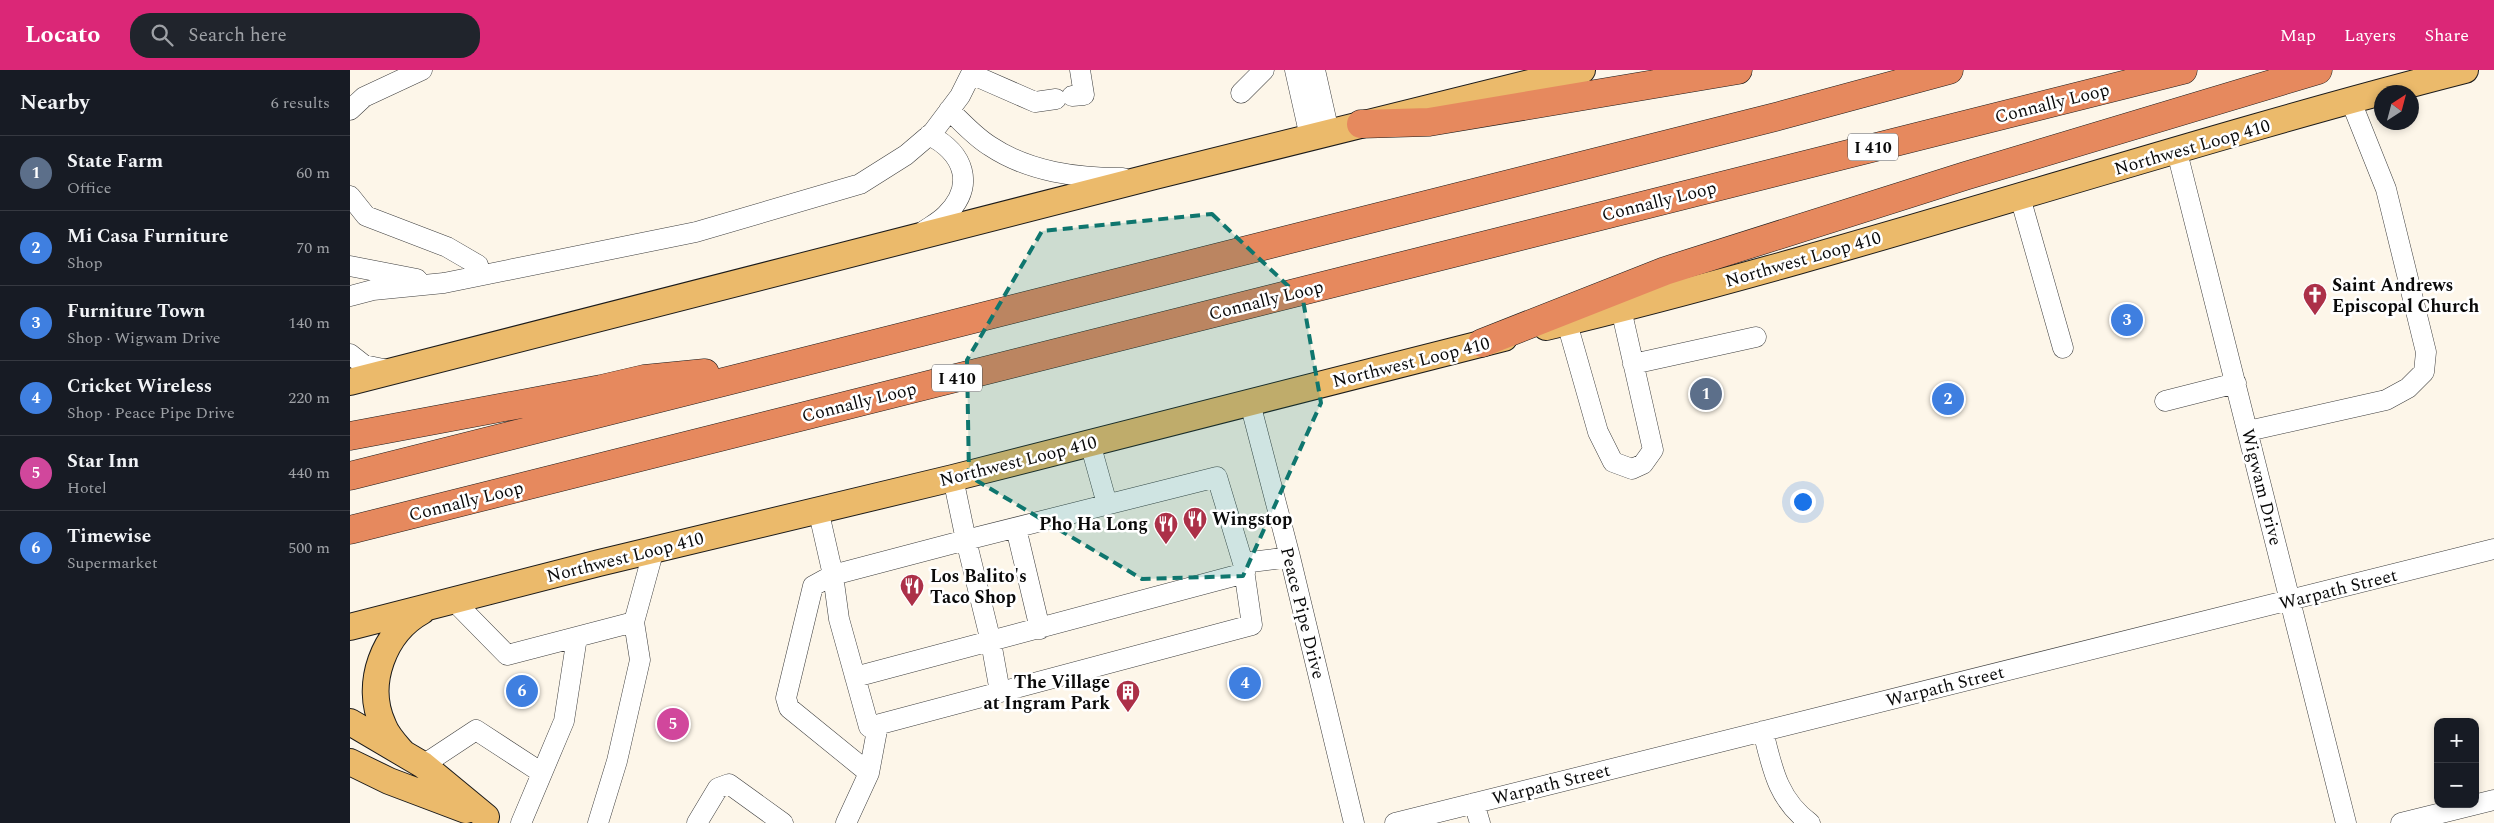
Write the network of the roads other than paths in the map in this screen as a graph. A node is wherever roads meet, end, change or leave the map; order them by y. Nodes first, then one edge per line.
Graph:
1 (422, 70) edge
2 (1080, 70) edge
3 (1264, 70) edge
4 (1295, 70) edge
5 (1315, 70) edge
6 (1582, 70) edge
7 (1738, 70) edge
8 (1949, 70) edge
9 (2183, 70) edge
10 (2318, 70) edge
11 (2465, 70) edge
12 (972, 72) edge
13 (1241, 93) dead end
14 (2350, 100) junction
15 (350, 110) edge
16 (949, 110) junction
17 (1361, 124) junction
18 (929, 135) junction
19 (1319, 135) junction
20 (2177, 152) junction
21 (1155, 176) junction
22 (350, 196) edge
23 (2020, 197) junction
24 (912, 239) junction
25 (350, 266) edge
26 (481, 275) junction
27 (444, 283) junction
28 (350, 296) edge
29 (1621, 309) junction
30 (1566, 323) junction
31 (1756, 337) dead end
32 (1482, 343) junction
33 (2063, 348) dead end
34 (350, 354) edge
35 (1633, 364) junction
36 (793, 365) junction
37 (395, 370) junction
38 (350, 382) edge
39 (2236, 383) junction
40 (2165, 401) dead end
41 (1250, 403) junction
42 (2248, 431) junction
43 (350, 436) edge
44 (1090, 443) junction
45 (350, 476) edge
46 (953, 478) junction
47 (1107, 504) junction
48 (818, 509) junction
49 (1016, 528) junction
50 (350, 530) edge
51 (966, 540) junction
52 (654, 549) junction
53 (2494, 549) edge
54 (1290, 557) junction
55 (1244, 568) junction
56 (833, 575) junction
57 (2290, 601) junction
58 (443, 603) junction
59 (634, 622) junction
60 (350, 627) edge
61 (1040, 629) junction
62 (577, 637) junction
63 (991, 642) junction
64 (855, 677) junction
65 (1000, 692) junction
66 (350, 722) edge
67 (878, 725) junction
68 (1763, 731) junction
69 (413, 759) junction
70 (350, 762) edge
71 (542, 773) junction
72 (869, 773) junction
73 (2494, 800) edge
74 (1474, 803) junction
75 (491, 820) edge
76 (521, 823) edge
77 (598, 823) edge
78 (697, 823) edge
79 (783, 823) edge
80 (846, 823) edge
81 (1354, 823) edge
82 (1395, 823) edge
83 (1480, 823) edge
84 (1810, 823) edge
85 (2346, 823) edge
86 (2401, 823) edge

1 - 15 street
2 - 12 street
3 - 13 street
4 - 19 street
5 - 19 street
6 - 17 main road
7 - 17 highway
8 - 36 highway
9 - 50 highway, Connally Loop / I 410
10 - 32 highway
11 - 14 main road, Northwest Loop 410
12 - 16 street
14 - 20 main road, Northwest Loop 410
14 - 42 street
16 - 18 street
16 - 21 street
17 - 19 main road
18 - 24 street
18 - 26 street
19 - 21 main road
20 - 23 main road, Northwest Loop 410
20 - 39 street, Wigwam Drive
21 - 24 main road
22 - 26 street
23 - 29 main road, Northwest Loop 410
23 - 33 street
24 - 37 main road
25 - 27 street
26 - 27 street
27 - 28 street
29 - 30 main road, Northwest Loop 410
29 - 35 street
30 - 32 main road, Northwest Loop 410
30 - 35 street
31 - 35 street
32 - 41 main road, Northwest Loop 410
34 - 37 street
36 - 43 highway
36 - 45 highway
37 - 38 main road
39 - 40 street
39 - 42 street, Wigwam Drive
41 - 44 main road, Northwest Loop 410
41 - 54 street, Peace Pipe Drive
42 - 57 street, Wigwam Drive
44 - 46 main road, Northwest Loop 410
44 - 47 street
46 - 48 main road, Northwest Loop 410
46 - 51 street
47 - 49 street
47 - 55 street
48 - 52 main road, Northwest Loop 410
48 - 56 street
49 - 51 street
49 - 61 street
51 - 56 street
51 - 63 street
52 - 58 main road, Northwest Loop 410
52 - 59 street
53 - 57 street, Warpath Street
54 - 55 street
54 - 81 street, Peace Pipe Drive
55 - 61 street
55 - 65 street
56 - 64 street
56 - 72 street
57 - 68 street, Warpath Street
57 - 85 street, Wigwam Drive
58 - 60 main road, Northwest Loop 410
58 - 62 street
58 - 69 main road
59 - 62 street
59 - 77 street
61 - 63 street
62 - 71 street
63 - 64 street
63 - 65 street
64 - 67 street
65 - 67 street
66 - 69 main road
67 - 72 street
68 - 74 street, Warpath Street
68 - 84 street
69 - 71 street
69 - 75 main road
70 - 75 main road
71 - 76 street
72 - 80 street
73 - 86 street
74 - 82 street, Warpath Street
74 - 83 street
78 - 79 street

